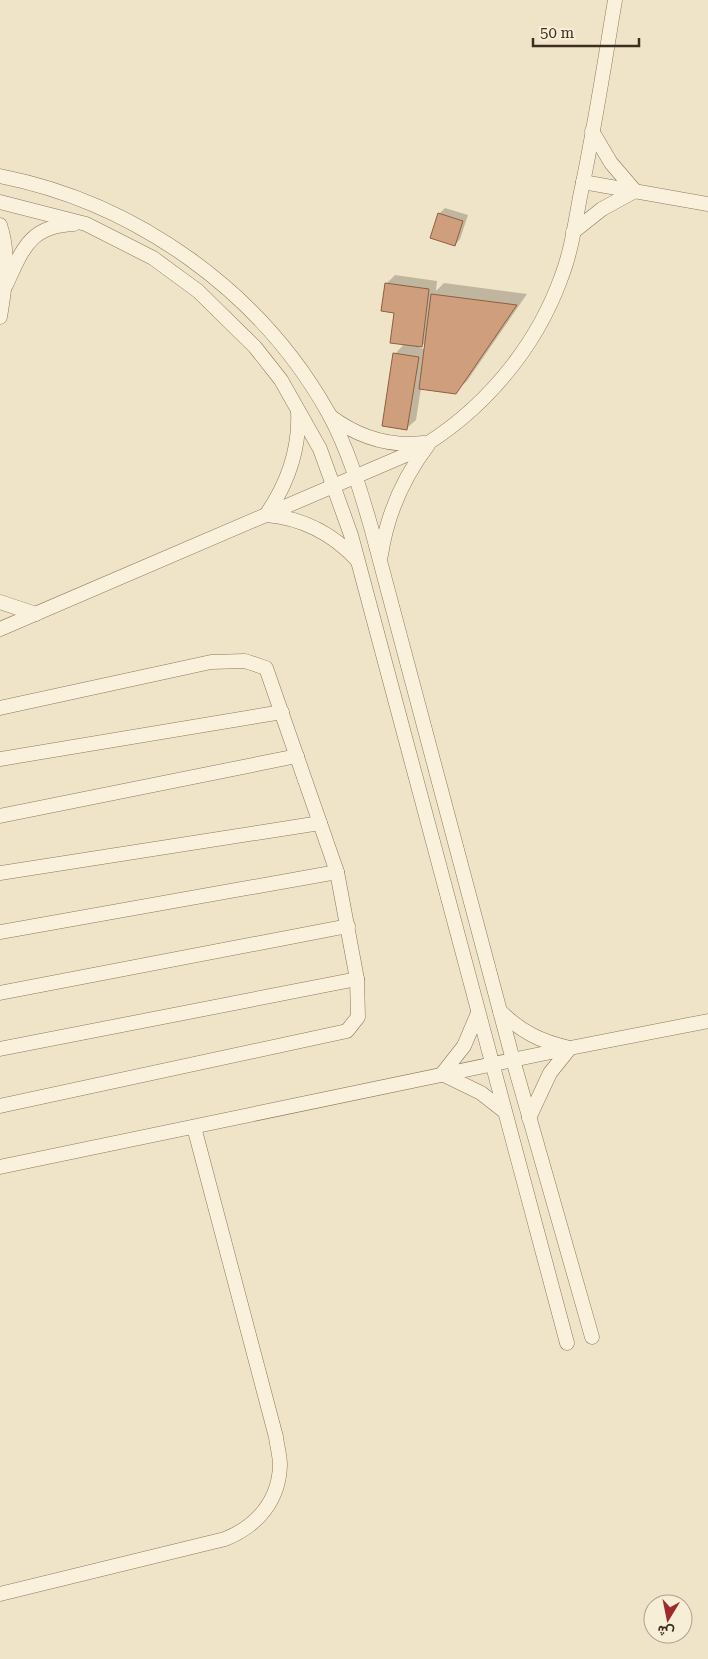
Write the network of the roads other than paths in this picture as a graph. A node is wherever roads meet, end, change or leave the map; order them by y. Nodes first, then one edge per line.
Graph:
1 (615, 0) edge
2 (592, 131) junction
3 (0, 176) edge
4 (583, 182) junction
5 (635, 191) junction
6 (0, 202) edge
7 (708, 204) edge
8 (86, 224) junction
9 (0, 225) edge
10 (573, 232) junction
11 (6, 285) junction
12 (0, 317) edge
13 (298, 407) junction
14 (330, 416) junction
15 (430, 442) junction
16 (356, 477) junction
17 (334, 485) junction
18 (266, 515) junction
19 (380, 561) junction
20 (358, 562) junction
21 (0, 602) edge
22 (36, 614) junction
23 (0, 629) edge
24 (0, 708) edge
25 (282, 712) junction
26 (297, 756) junction
27 (0, 759) edge
28 (0, 816) edge
29 (320, 823) junction
30 (0, 872) edge
31 (337, 872) junction
32 (348, 926) junction
33 (0, 932) edge
34 (357, 979) junction
35 (0, 994) edge
36 (500, 1011) junction
37 (478, 1013) junction
38 (708, 1021) edge
39 (570, 1048) junction
40 (0, 1049) edge
41 (513, 1060) junction
42 (491, 1064) junction
43 (442, 1074) junction
44 (0, 1106) edge
45 (504, 1112) junction
46 (529, 1118) junction
47 (194, 1127) junction
48 (0, 1167) edge
49 (592, 1338) dead end
50 (567, 1343) dead end
51 (0, 1594) edge

1 - 2 lane
2 - 4 lane
2 - 5 lane
3 - 14 lane
4 - 5 lane
4 - 10 lane
5 - 7 lane
5 - 10 lane
6 - 8 lane
8 - 11 lane
8 - 13 lane
9 - 11 lane
10 - 15 lane
11 - 12 lane
13 - 17 lane
13 - 18 lane
14 - 15 lane
14 - 16 lane
15 - 16 lane
15 - 19 lane
16 - 17 lane
16 - 19 lane
17 - 18 lane
17 - 20 lane
18 - 20 lane
18 - 22 lane
19 - 36 lane
20 - 37 lane
21 - 22 lane
22 - 23 lane
24 - 25 lane
25 - 26 lane
25 - 27 lane
26 - 28 lane
26 - 29 lane
29 - 30 lane
29 - 31 lane
31 - 32 lane
31 - 33 lane
32 - 34 lane
32 - 35 lane
34 - 40 lane
34 - 44 lane
36 - 39 lane
36 - 41 lane
37 - 42 lane
37 - 43 lane
38 - 39 lane
39 - 41 lane
39 - 46 lane
41 - 42 lane
41 - 46 lane
42 - 43 lane
42 - 45 lane
43 - 45 lane
43 - 47 lane
45 - 50 lane
46 - 49 lane
47 - 48 lane
47 - 51 lane

